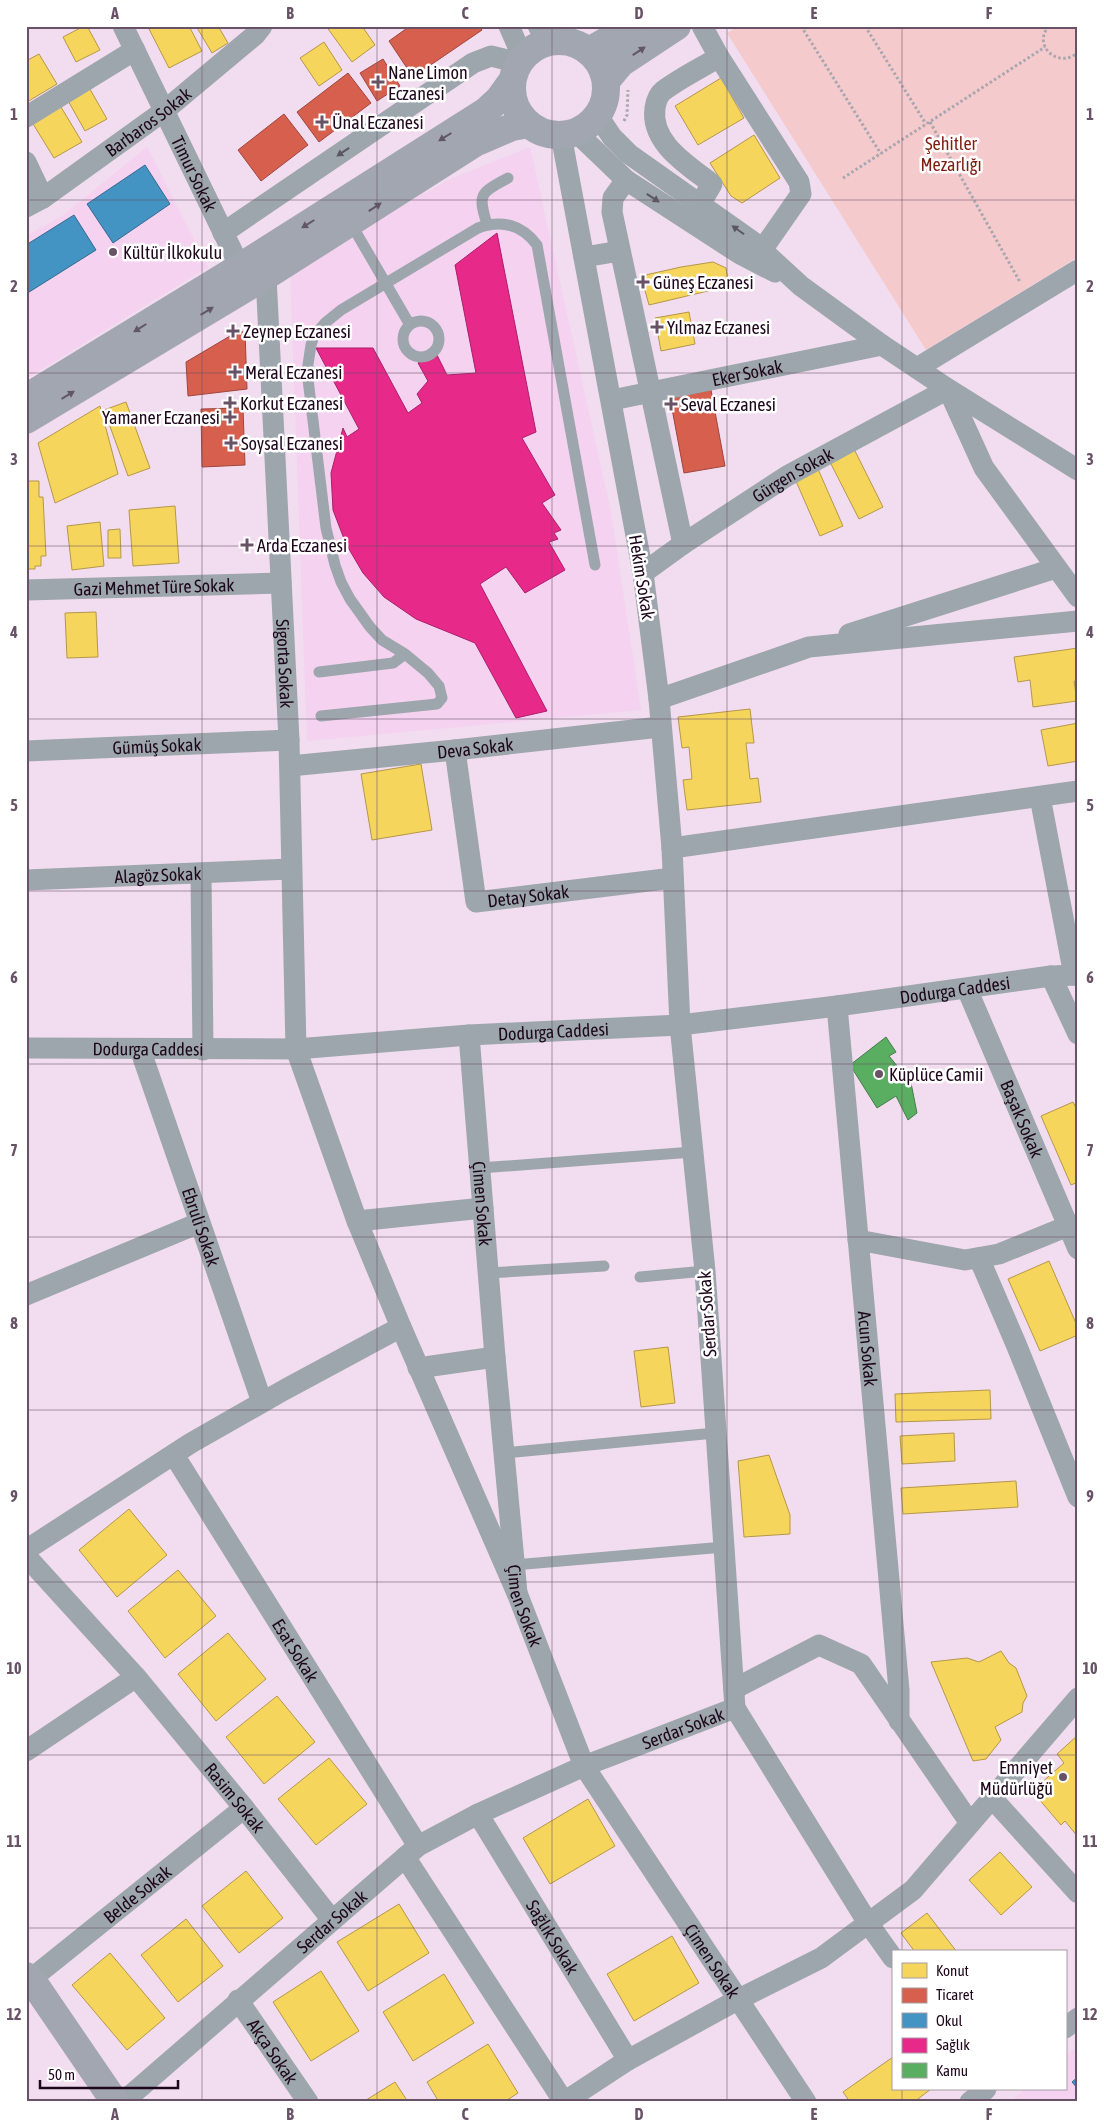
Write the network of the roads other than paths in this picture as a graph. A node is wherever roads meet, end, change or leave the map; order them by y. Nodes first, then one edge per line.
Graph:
1 (123, 26) edge
2 (262, 26) edge
3 (509, 26) edge
4 (633, 26) edge
5 (677, 26) edge
6 (702, 26) edge
7 (544, 34) edge
8 (135, 50) junction
9 (589, 51) junction
10 (719, 57) junction
11 (518, 67) junction
12 (606, 81) junction
13 (164, 111) junction
14 (598, 116) junction
15 (26, 117) edge
16 (529, 124) junction
17 (569, 134) junction
18 (26, 162) edge
19 (508, 178) dead end
20 (626, 180) junction
21 (34, 202) edge
22 (700, 204) junction
23 (350, 222) junction
24 (487, 224) junction
25 (223, 233) junction
26 (620, 250) junction
27 (762, 250) junction
28 (584, 257) junction
29 (240, 266) junction
30 (1078, 270) edge
31 (266, 276) junction
32 (385, 283) junction
33 (801, 286) junction
34 (410, 325) dead end
35 (882, 345) junction
36 (917, 368) junction
37 (948, 389) junction
38 (650, 391) junction
39 (26, 398) edge
40 (612, 400) junction
41 (26, 420) edge
42 (1078, 470) edge
43 (683, 544) junction
44 (595, 565) dead end
45 (1056, 568) junction
46 (643, 574) junction
47 (281, 583) junction
48 (26, 590) edge
49 (1078, 597) edge
50 (1078, 621) edge
51 (809, 647) junction
52 (405, 654) junction
53 (319, 672) dead end
54 (659, 699) junction
55 (321, 716) dead end
56 (660, 726) junction
57 (289, 740) junction
58 (455, 750) junction
59 (26, 751) edge
60 (290, 766) junction
61 (1078, 791) edge
62 (1040, 797) junction
63 (672, 848) junction
64 (291, 870) junction
65 (200, 874) junction
66 (673, 878) junction
67 (26, 880) edge
68 (1076, 975) edge
69 (1052, 976) junction
70 (967, 989) junction
71 (837, 1006) junction
72 (680, 1025) junction
73 (1078, 1034) edge
74 (469, 1035) junction
75 (26, 1048) edge
76 (140, 1049) junction
77 (296, 1049) junction
78 (203, 1050) junction
79 (693, 1152) junction
80 (480, 1168) junction
81 (483, 1208) junction
82 (358, 1220) junction
83 (199, 1223) junction
84 (1068, 1226) junction
85 (858, 1240) junction
86 (1078, 1249) edge
87 (979, 1258) junction
88 (604, 1266) dead end
89 (704, 1271) junction
90 (488, 1273) junction
91 (640, 1276) dead end
92 (26, 1295) edge
93 (401, 1327) junction
94 (495, 1357) junction
95 (418, 1368) junction
96 (262, 1402) junction
97 (716, 1433) junction
98 (504, 1453) junction
99 (174, 1455) junction
100 (1078, 1497) edge
101 (724, 1547) junction
102 (26, 1550) edge
103 (26, 1556) edge
104 (514, 1565) junction
105 (517, 1593) junction
106 (136, 1677) junction
107 (735, 1698) junction
108 (1078, 1698) edge
109 (898, 1721) junction
110 (26, 1751) edge
111 (584, 1766) junction
112 (991, 1797) junction
113 (244, 1808) junction
114 (478, 1814) junction
115 (970, 1823) junction
116 (411, 1852) junction
117 (1078, 1893) edge
118 (332, 1920) junction
119 (868, 1923) junction
120 (892, 1957) edge
121 (31, 1987) edge
122 (739, 1999) junction
123 (238, 2000) junction
124 (1078, 2018) edge
125 (1066, 2027) edge
126 (628, 2060) junction
127 (115, 2102) edge
128 (123, 2102) edge
129 (308, 2102) edge
130 (564, 2102) edge
131 (806, 2102) edge

1 - 8 street, Timur Sokak
2 - 13 street, Barbaros Sokak
3 - 11 street
4 - 9 main road
12 -> 5 main road
6 - 10 street
7 - 9 main road
7 - 11 main road
8 - 13 street, Timur Sokak
8 - 15 street
9 - 12 main road
10 - 22 street
10 - 27 street
11 - 16 main road
11 -> 25 street
11 -> 29 main road
12 - 14 main road
13 - 21 street, Barbaros Sokak
13 - 25 street, Timur Sokak
14 - 17 main road
14 - 22 street
16 - 17 main road
23 -> 16 main road
17 - 20 street
17 - 28 street, Hekim Sokak
18 - 21 street
19 - 24 lane
20 - 26 street
20 -> 33 street
27 -> 22 street
23 - 31 main road
23 - 32 lane
24 - 32 lane
24 - 44 lane
25 - 29 street, Timur Sokak
26 - 28 street
26 - 38 street
27 - 33 street
28 - 40 street, Hekim Sokak
29 -> 39 main road
30 - 36 street
41 -> 31 main road
31 - 47 street, Sigorta Sokak
32 - 34 lane
32 - 52 lane
33 - 35 street
35 - 36 street
35 - 38 street, Eker Sokak
36 - 37 street
37 - 42 street
37 - 43 street, Gürgen Sokak
37 - 45 street
38 - 40 street, Eker Sokak
38 - 43 street
40 - 46 street, Hekim Sokak
43 - 46 street, Gürgen Sokak
45 - 49 street
45 - 51 street
46 - 54 street, Hekim Sokak
47 - 48 street, Gazi Mehmet Türe Sokak
47 - 57 street, Sigorta Sokak
50 - 51 street
51 - 54 street
52 - 53 lane
52 - 55 lane
54 - 56 street, Hekim Sokak
56 - 58 street, Deva Sokak
56 - 63 street, Hekim Sokak
57 - 59 street, Gümüş Sokak
57 - 60 street, Sigorta Sokak
58 - 60 street, Deva Sokak
58 - 66 street, Detay Sokak
60 - 64 street, Sigorta Sokak
61 - 62 street
62 - 63 street
62 - 68 street
63 - 66 street, Hekim Sokak
64 - 65 street, Alagöz Sokak
64 - 77 street, Sigorta Sokak
65 - 67 street, Alagöz Sokak
65 - 78 street
66 - 72 street, Hekim Sokak
68 - 69 street, Dodurga Caddesi
69 - 70 street, Dodurga Caddesi
69 - 73 street
70 - 71 street, Dodurga Caddesi
70 - 84 street, Başak Sokak
71 - 72 street, Dodurga Caddesi
71 - 85 street, Acun Sokak
72 - 74 street, Dodurga Caddesi
72 - 79 street, Serdar Sokak
74 - 77 street, Dodurga Caddesi
74 - 80 street, Çimen Sokak
75 - 76 street, Dodurga Caddesi
76 - 78 street, Dodurga Caddesi
76 - 83 street, Ebruli Sokak
77 - 78 street, Dodurga Caddesi
77 - 82 street, Sigorta Sokak
79 - 80 lane
79 - 89 street, Serdar Sokak
80 - 81 street, Çimen Sokak
81 - 82 street
81 - 90 street, Çimen Sokak
82 - 93 street, Sigorta Sokak
83 - 92 street
83 - 96 street, Ebruli Sokak
84 - 86 street, Başak Sokak
84 - 87 street
85 - 87 street
85 - 109 street, Acun Sokak
87 - 100 street
88 - 90 lane
89 - 91 lane
89 - 97 street, Serdar Sokak
90 - 94 street, Çimen Sokak
93 - 95 street, Sigorta Sokak
93 - 96 street
94 - 95 street
94 - 98 street, Çimen Sokak
95 - 105 street, Sigorta Sokak
96 - 99 street
97 - 98 lane
97 - 101 street, Serdar Sokak
98 - 104 street, Çimen Sokak
99 - 102 street
99 - 116 street, Esat Sokak
101 - 104 lane
101 - 107 street, Serdar Sokak
103 - 106 street, Rasim Sokak
104 - 105 street, Çimen Sokak
105 - 111 street, Çimen Sokak
106 - 110 street
106 - 113 street, Rasim Sokak
107 - 109 street
107 - 111 street, Serdar Sokak
107 - 119 street
108 - 112 street
109 - 115 street
111 - 114 street, Serdar Sokak
111 - 122 street, Çimen Sokak
112 - 115 street
112 - 117 street
113 - 118 street, Rasim Sokak
113 - 121 street, Belde Sokak
114 - 116 street, Serdar Sokak
114 - 126 street, Sağlık Sokak
115 - 119 street
116 - 118 street, Serdar Sokak
116 - 130 street, Esat Sokak
118 - 123 street, Serdar Sokak
119 - 120 street
119 - 122 street
121 - 127 main road
122 - 126 street
122 - 131 street, Çimen Sokak
123 - 128 street, Serdar Sokak
123 - 129 street, Akça Sokak
124 - 125 street
126 - 130 street

